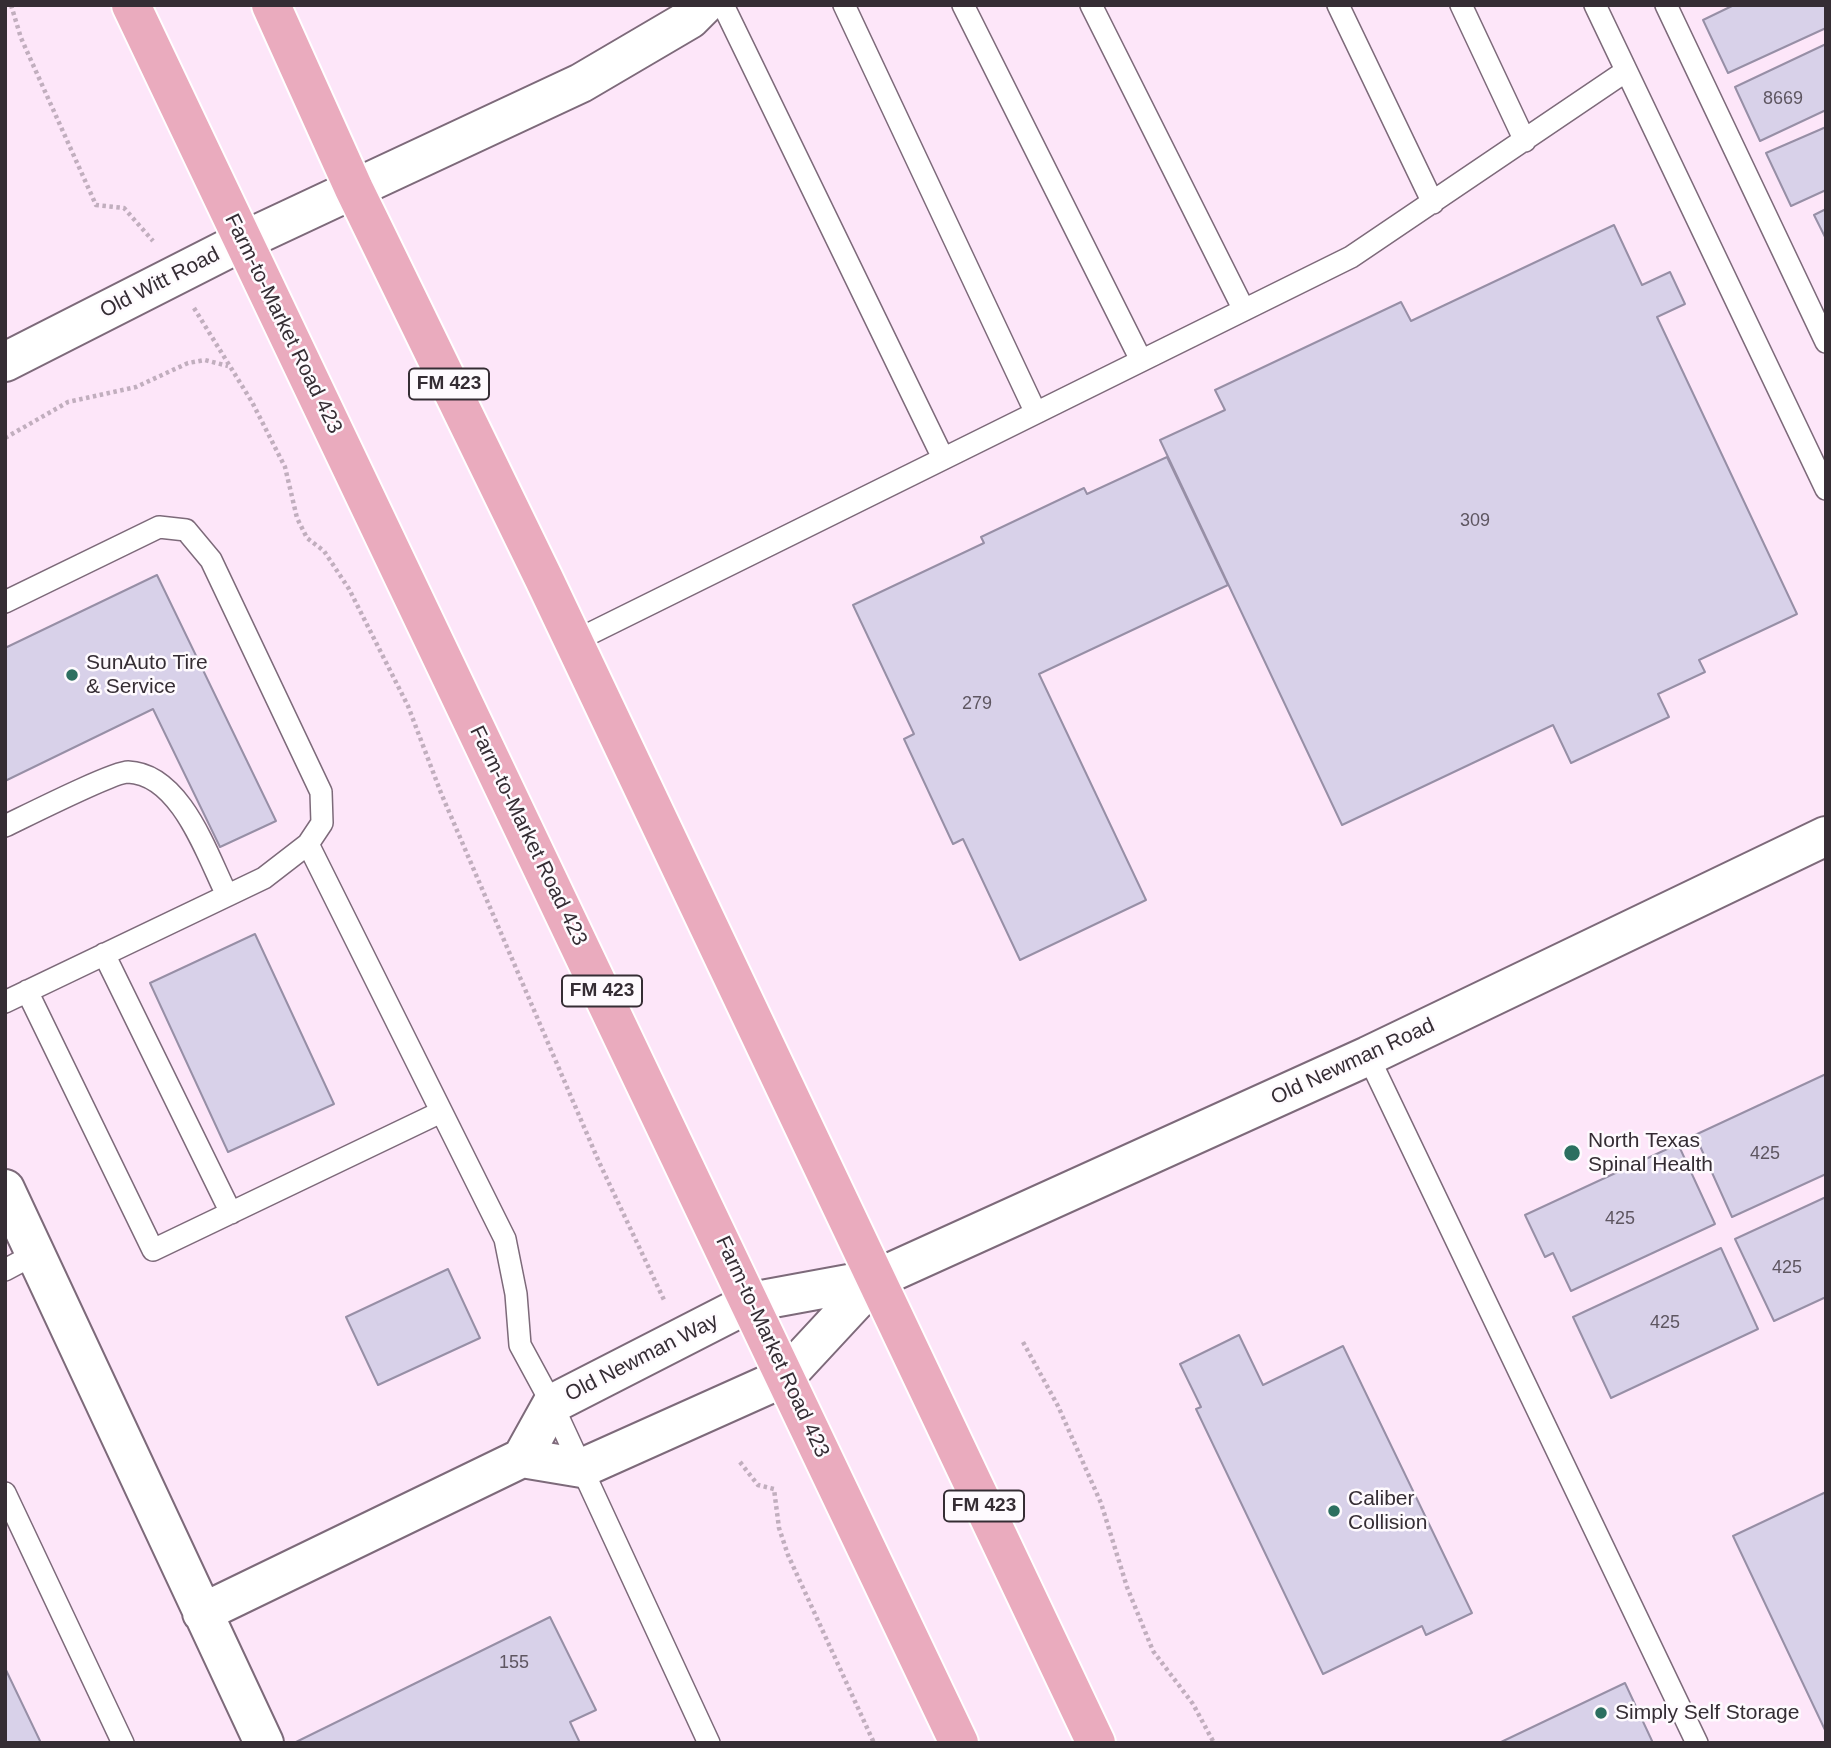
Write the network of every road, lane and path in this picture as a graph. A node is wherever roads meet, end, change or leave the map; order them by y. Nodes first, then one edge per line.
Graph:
1 (11, 5) edge
2 (131, 5) edge
3 (271, 5) edge
4 (704, 5) edge
5 (723, 5) edge
6 (844, 5) edge
7 (963, 5) edge
8 (1091, 5) edge
9 (1338, 5) edge
10 (1461, 5) edge
11 (1595, 5) edge
12 (1666, 5) edge
13 (1626, 71) junction
14 (1525, 141) junction
15 (354, 188) junction
16 (1433, 203) junction
17 (243, 241) junction
18 (174, 276) junction
19 (1244, 310) junction
20 (1826, 342) edge
21 (1141, 360) junction
22 (5, 362) edge
23 (230, 366) junction
24 (1035, 411) junction
25 (5, 438) edge
26 (943, 458) junction
27 (1826, 489) edge
28 (5, 602) edge
29 (573, 642) junction
30 (5, 826) edge
31 (1826, 836) edge
32 (308, 844) junction
33 (227, 895) junction
34 (104, 954) junction
35 (27, 991) junction
36 (5, 1002) edge
37 (1368, 1056) junction
38 (441, 1112) junction
39 (5, 1189) edge
40 (231, 1213) junction
41 (20, 1262) edge
42 (876, 1279) junction
43 (751, 1302) junction
44 (667, 1307) dead end
45 (1023, 1342) dead end
46 (785, 1377) junction
47 (552, 1404) junction
48 (522, 1458) junction
49 (740, 1462) dead end
50 (582, 1468) junction
51 (5, 1493) edge
52 (202, 1613) junction
53 (123, 1743) edge
54 (264, 1743) edge
55 (709, 1743) edge
56 (874, 1743) edge
57 (959, 1743) edge
58 (1096, 1743) edge
59 (1214, 1743) edge
60 (1697, 1743) edge

1 - 18 path
2 - 17 main road, Farm-to-Market Road 423 / FM 423
3 - 15 main road, FM 423
4 - 15 street, Old Witt Road
5 - 26 lane
6 - 24 lane
7 - 21 lane
8 - 19 lane
9 - 16 lane
10 - 14 lane
11 - 13 lane
12 - 20 lane
13 - 14 lane
13 - 27 lane
14 - 16 lane
15 - 17 street, Old Witt Road
15 - 29 main road, FM 423
16 - 19 lane
17 - 18 street, Old Witt Road
17 - 43 main road, Farm-to-Market Road 423 / FM 423
18 - 22 street, Old Witt Road
18 - 23 path
19 - 21 lane
21 - 24 lane
23 - 25 path
23 - 44 path
24 - 26 lane
26 - 29 lane
28 - 32 lane
29 - 42 main road, FM 423
30 - 33 lane
31 - 37 street, Old Newman Road
32 - 33 lane
32 - 38 lane
33 - 34 lane
34 - 35 lane
34 - 40 lane
35 - 36 lane
35 - 40 lane
37 - 42 street, Old Newman Road
37 - 60 lane
38 - 40 lane
38 - 47 lane
39 - 41 street
41 - 52 street
42 - 43 street, Old Newman Way
42 - 46 street
42 - 58 main road, FM 423
43 - 46 main road, Farm-to-Market Road 423 / FM 423
43 - 47 street, Old Newman Way
45 - 59 path
46 - 50 street
46 - 57 main road, Farm-to-Market Road 423 / FM 423
47 - 48 street, Old Newman Way
47 - 50 lane
48 - 50 street
48 - 52 street
49 - 56 path
50 - 55 lane
51 - 53 lane
52 - 54 street

